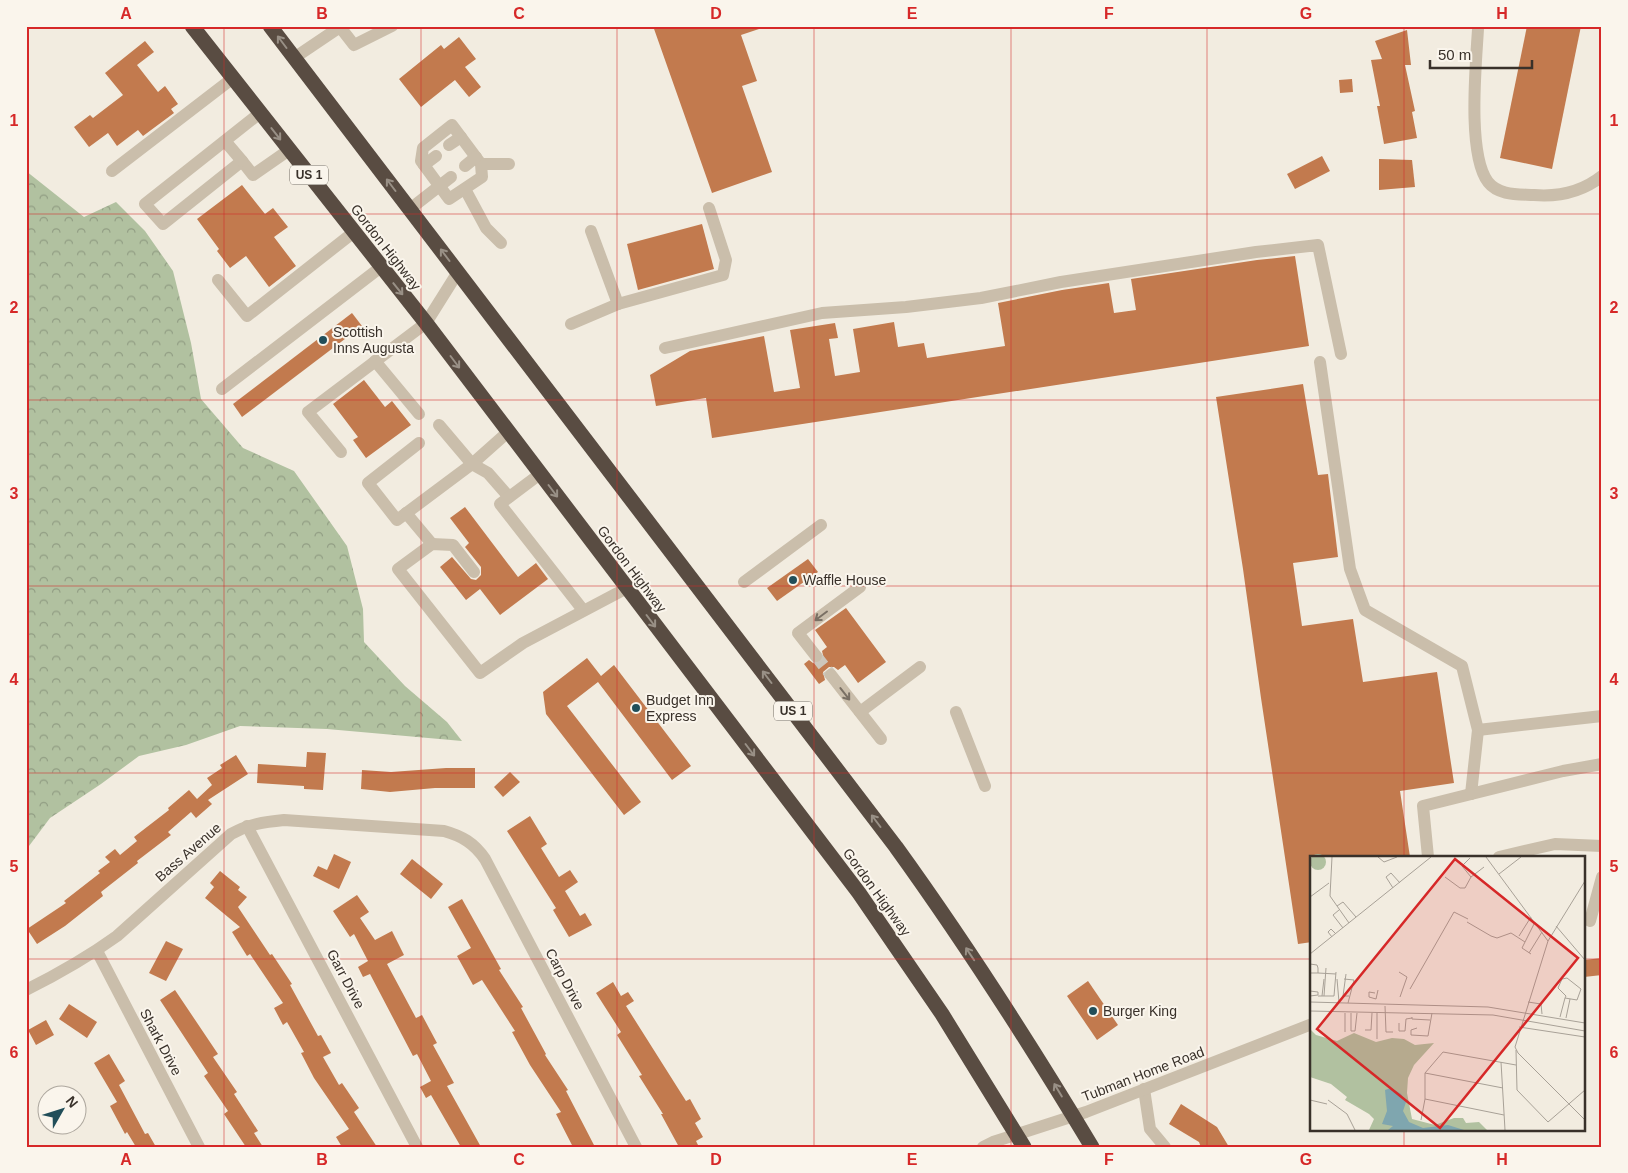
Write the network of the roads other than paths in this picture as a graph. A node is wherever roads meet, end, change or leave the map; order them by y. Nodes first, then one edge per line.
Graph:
1 (192, 26) edge
2 (270, 26) edge
3 (340, 26) edge
4 (392, 26) edge
5 (1478, 29) dead end
6 (294, 58) junction
7 (233, 78) junction
8 (260, 114) junction
9 (461, 136) junction
10 (226, 141) junction
11 (449, 145) dead end
12 (289, 150) junction
13 (436, 156) dead end
14 (242, 161) junction
15 (479, 161) junction
16 (509, 164) dead end
17 (424, 165) junction
18 (465, 166) dead end
19 (112, 171) dead end
20 (451, 177) dead end
21 (1602, 177) edge
22 (439, 186) junction
23 (465, 189) junction
24 (709, 208) dead end
25 (410, 209) junction
26 (591, 231) dead end
27 (354, 232) junction
28 (501, 243) dead end
29 (381, 267) junction
30 (458, 272) junction
31 (218, 280) dead end
32 (618, 304) junction
33 (426, 323) junction
34 (571, 324) dead end
35 (665, 348) dead end
36 (1341, 354) dead end
37 (375, 361) junction
38 (1320, 362) dead end
39 (222, 389) dead end
40 (419, 414) dead end
41 (440, 425) dead end
42 (508, 432) junction
43 (419, 443) dead end
44 (341, 452) dead end
45 (472, 464) junction
46 (540, 474) junction
47 (510, 497) junction
48 (406, 513) junction
49 (821, 525) dead end
50 (432, 544) junction
51 (474, 572) dead end
52 (744, 582) dead end
53 (860, 587) dead end
54 (627, 588) junction
55 (583, 610) junction
56 (816, 656) tunnel mouth
57 (920, 667) dead end
58 (831, 675) tunnel mouth
59 (860, 712) junction
60 (956, 712) dead end
61 (1602, 716) edge
62 (1478, 730) junction
63 (881, 739) dead end
64 (1602, 764) edge
65 (985, 786) dead end
66 (1471, 794) junction
67 (247, 826) junction
68 (458, 835) joint
69 (1602, 846) edge
70 (1428, 856) edge
71 (1503, 856) edge
72 (1602, 877) edge
73 (1592, 921) edge
74 (97, 951) junction
75 (26, 990) edge
76 (1310, 1025) edge
77 (1144, 1089) junction
78 (1074, 1116) junction
79 (1020, 1141) edge
80 (200, 1147) edge
81 (417, 1147) edge
82 (636, 1147) edge
83 (983, 1147) edge
84 (1092, 1147) edge
85 (1165, 1147) edge

1 - 7 highway, Gordon Highway / US 1
6 -> 2 highway, US 1
3 - 4 street
3 - 6 street
5 - 21 street
25 -> 6 highway, US 1
7 - 8 highway, Gordon Highway / US 1
7 - 19 street
8 - 10 street
8 -> 12 highway, Gordon Highway / US 1
9 - 11 street
9 - 15 street
9 - 17 street
10 - 14 street
10 - 14 street
12 - 14 street
12 - 27 highway, Gordon Highway / US 1
13 - 17 street
15 - 16 street
15 - 18 street
15 - 23 street
17 - 22 street
20 - 22 street
22 - 23 street
22 - 25 street
23 - 28 street
24 - 32 street
30 -> 25 highway, US 1
26 - 32 street
27 - 29 highway, Gordon Highway / US 1
27 - 31 street
29 -> 33 highway, Gordon Highway / US 1
29 - 39 street
30 - 33 street
78 -> 30 highway, US 1
32 - 34 street
33 - 37 street
33 -> 42 highway, Gordon Highway / US 1
35 - 36 street
37 - 40 street
37 - 44 street
38 - 62 street
41 - 45 street
42 - 45 street
42 - 46 highway, Gordon Highway / US 1
43 - 48 street
45 - 47 street
45 - 48 street
46 - 47 street
46 -> 54 highway, Gordon Highway / US 1
47 - 55 street
48 - 50 street
49 - 52 street
50 - 51 street
50 - 55 street
53 -> 56 street
54 - 55 street
54 -> 79 highway, Gordon Highway / US 1
57 - 59 street
58 -> 59 street
59 - 63 street
60 - 65 street
61 - 62 street
62 - 66 street
64 - 66 street
66 - 70 street
67 - 68 street, Bass Avenue
67 - 74 street, Bass Avenue
67 - 81 street, Garr Drive
68 - 82 street, Carp Drive
69 - 71 street
72 - 73 street
74 - 75 street, Bass Avenue
74 - 80 street, Shark Drive
76 - 77 street, Tubman Home Road
77 - 78 street, Tubman Home Road
77 - 85 street
78 - 79 street, Tubman Home Road
78 - 84 highway, US 1
79 - 83 street, Tubman Home Road

